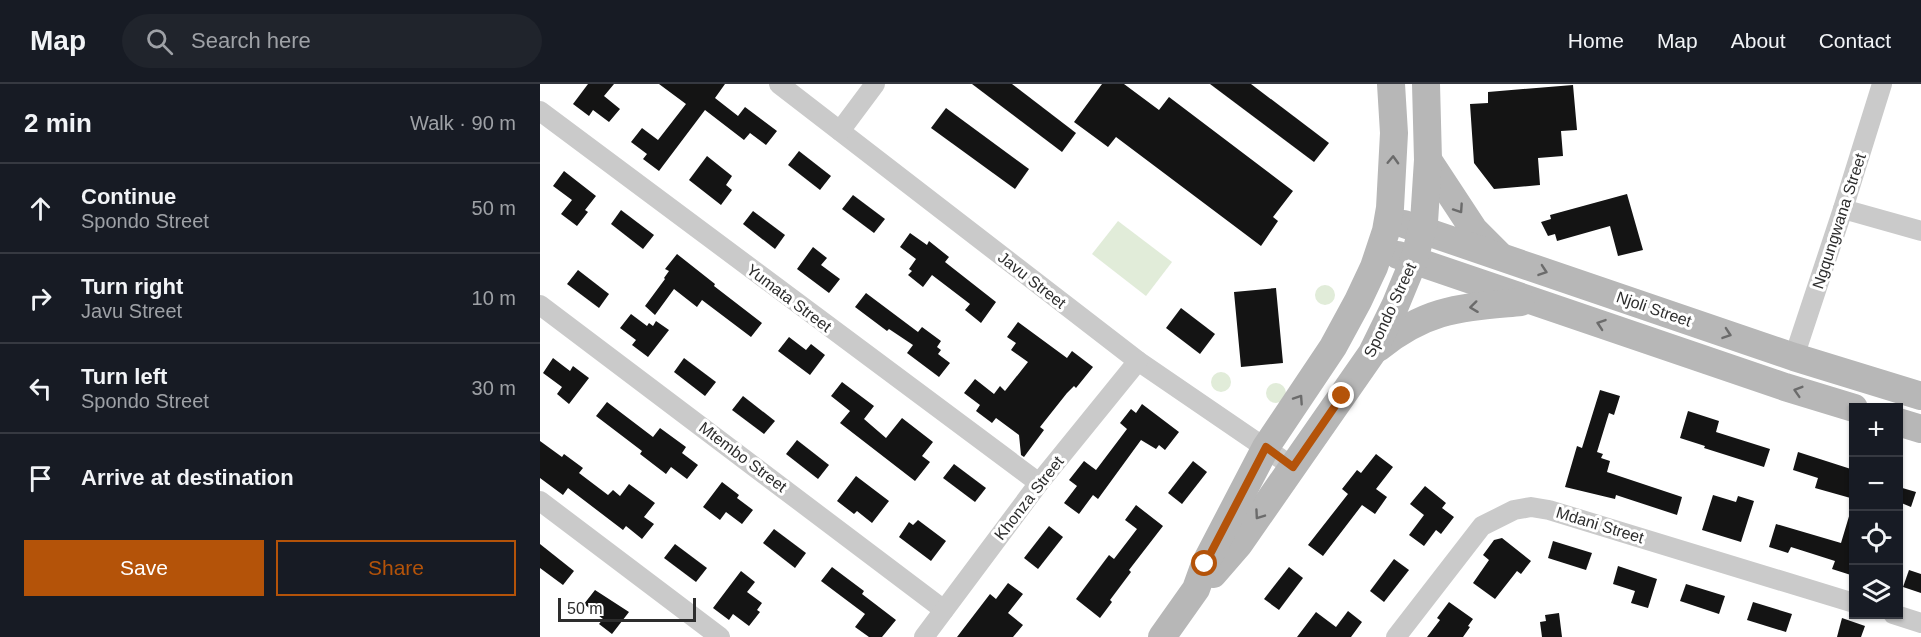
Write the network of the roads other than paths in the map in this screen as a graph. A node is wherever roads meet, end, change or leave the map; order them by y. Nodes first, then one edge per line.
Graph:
1 (779, 84) edge
2 (875, 84) edge
3 (1391, 84) edge
4 (1426, 84) edge
5 (1882, 84) edge
6 (540, 111) edge
7 (840, 131) junction
8 (1428, 160) junction
9 (1844, 209) junction
10 (1388, 219) junction
11 (1422, 230) junction
12 (1921, 231) edge
13 (1380, 248) junction
14 (1500, 256) junction
15 (1414, 260) junction
16 (1532, 301) junction
17 (540, 305) edge
18 (1372, 353) junction
19 (1794, 357) junction
20 (1138, 361) junction
21 (1921, 396) edge
22 (1849, 406) edge
23 (1903, 423) edge
24 (1921, 429) edge
25 (1266, 447) junction
26 (1293, 467) junction
27 (1039, 483) junction
28 (540, 501) edge
29 (1196, 589) junction
30 (1849, 601) edge
31 (944, 610) junction
32 (1903, 618) edge
33 (1921, 623) edge
34 (720, 637) edge
35 (924, 637) edge
36 (1161, 637) edge
37 (1395, 637) edge

1 - 7 street, Javu Street
2 - 7 street
10 -> 3 main road, Spondo Street
4 - 8 main road, Spondo Street
5 - 9 street, Ngqungwana Street
6 - 27 street, Yumata Street
7 - 20 street, Javu Street
8 - 11 main road, Spondo Street
8 -> 14 main road
9 - 12 street
9 - 19 street, Ngqungwana Street
10 - 11 main road, Njoli Street
10 - 13 main road, Spondo Street
11 - 14 main road, Njoli Street
11 - 15 main road, Spondo Street
13 - 15 main road, Njoli Street
25 -> 13 main road, Spondo Street
14 -> 19 main road, Njoli Street
15 - 16 main road, Njoli Street
15 - 18 main road, Spondo Street
16 -> 18 main road
22 -> 16 main road, Njoli Street
17 - 31 street, Mtembo Street
18 - 26 main road, Spondo Street
19 - 21 main road, Njoli Street
20 - 25 street, Javu Street
20 - 27 street, Khonza Street
23 - 24 main road
25 - 26 street, Javu Street
25 - 29 main road, Spondo Street
26 -> 29 main road, Spondo Street
27 - 31 street, Khonza Street
28 - 34 street
29 - 36 main road, Spondo Street
30 - 37 street, Mdani Street
31 - 35 street, Khonza Street
32 - 33 street

